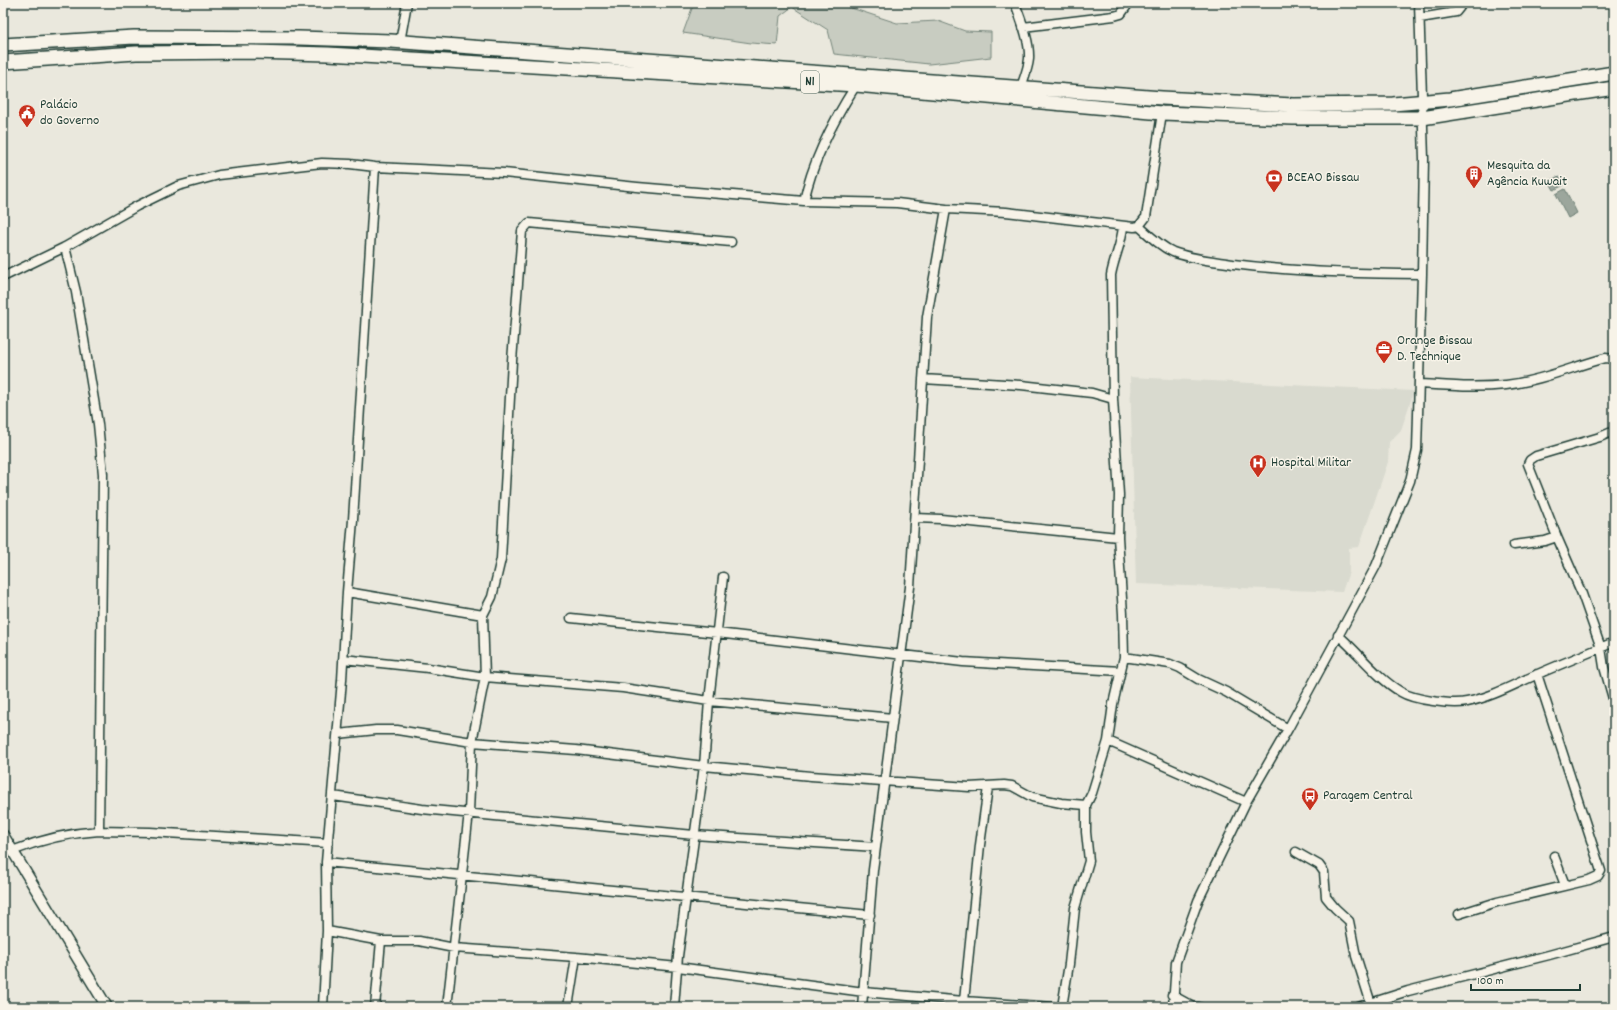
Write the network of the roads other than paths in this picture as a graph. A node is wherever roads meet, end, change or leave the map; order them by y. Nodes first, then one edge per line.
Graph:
1 (407, 3) edge
2 (1015, 3) edge
3 (1129, 3) edge
4 (1418, 3) edge
5 (1459, 3) edge
6 (1420, 18) junction
7 (1023, 26) junction
8 (400, 42) junction
9 (3, 45) edge
10 (3, 62) edge
11 (1614, 73) edge
12 (856, 85) junction
13 (1020, 87) junction
14 (1614, 88) edge
15 (1422, 102) junction
16 (1162, 113) junction
17 (1422, 118) junction
18 (375, 167) junction
19 (804, 200) junction
20 (946, 208) junction
21 (1123, 226) junction
22 (1139, 226) junction
23 (731, 242) dead end
24 (65, 247) junction
25 (1422, 274) junction
26 (3, 277) edge
27 (1614, 359) edge
28 (923, 379) junction
29 (1420, 384) junction
30 (1114, 400) junction
31 (1614, 431) edge
32 (915, 518) junction
33 (1118, 537) junction
34 (1557, 537) junction
35 (1514, 545) dead end
36 (723, 577) dead end
37 (347, 592) junction
38 (483, 615) junction
39 (571, 618) dead end
40 (717, 633) junction
41 (1338, 635) junction
42 (1614, 642) edge
43 (1601, 648) junction
44 (901, 655) junction
45 (1124, 657) junction
46 (343, 659) junction
47 (1121, 671) junction
48 (1537, 674) junction
49 (485, 677) junction
50 (709, 701) junction
51 (1614, 702) edge
52 (894, 718) junction
53 (1288, 729) junction
54 (338, 734) junction
55 (1108, 741) junction
56 (472, 742) junction
57 (704, 766) junction
58 (885, 782) junction
59 (988, 787) junction
60 (333, 796) junction
61 (1246, 802) junction
62 (1086, 805) junction
63 (469, 812) junction
64 (99, 831) junction
65 (3, 835) edge
66 (694, 835) junction
67 (328, 844) junction
68 (876, 847) junction
69 (12, 850) junction
70 (1296, 852) dead end
71 (1554, 856) dead end
72 (326, 862) junction
73 (462, 876) junction
74 (1566, 886) junction
75 (686, 897) junction
76 (1459, 914) dead end
77 (870, 916) junction
78 (327, 931) junction
79 (1614, 937) edge
80 (381, 941) junction
81 (454, 948) junction
82 (576, 957) junction
83 (678, 967) junction
84 (864, 992) junction
85 (1172, 995) junction
86 (964, 1001) junction
87 (1371, 1005) edge
88 (107, 1007) edge
89 (323, 1007) edge
90 (375, 1007) edge
91 (447, 1007) edge
92 (568, 1007) edge
93 (674, 1007) edge
94 (862, 1007) edge
95 (1054, 1007) edge
96 (1062, 1007) edge
97 (1173, 1007) edge
98 (1199, 1007) edge
99 (1358, 1007) edge

1 - 8 street
2 - 7 street
3 - 7 street
4 - 6 street
5 - 6 street
6 - 15 street
7 - 13 street
8 - 9 main road, N1
8 - 13 main road, N1
10 - 12 main road, N1
11 - 15 main road, N1
12 - 16 main road, N1
12 - 19 street
13 - 15 main road, N1
14 - 17 main road, N1
15 - 17 street
16 - 17 main road, N1
16 - 22 street
17 - 25 street
18 - 19 street
18 - 24 street
18 - 37 street
19 - 20 street
20 - 21 street
20 - 28 street
21 - 22 street
21 - 30 street
22 - 25 street
23 - 38 street
24 - 26 street
24 - 64 street
25 - 29 street
27 - 29 street
28 - 30 street
28 - 32 street
29 - 41 street
30 - 33 street
31 - 34 street
32 - 33 street
32 - 44 street
33 - 45 street
34 - 35 street
34 - 43 street
36 - 40 street
37 - 38 street
37 - 46 street
38 - 49 street
39 - 40 street
40 - 44 street
40 - 50 street
41 - 48 street
41 - 53 street
42 - 43 street
43 - 48 street
43 - 51 street
44 - 47 street
44 - 52 street
45 - 47 street
45 - 53 street
46 - 49 street
46 - 54 street
47 - 55 street
48 - 74 street
49 - 50 street
49 - 56 street
50 - 52 street
50 - 57 street
52 - 58 street
53 - 61 street
54 - 56 street
54 - 60 street
55 - 61 street
55 - 62 street
56 - 57 street
56 - 63 street
57 - 58 street
57 - 66 street
58 - 59 street
58 - 68 street
59 - 62 street
59 - 86 street
60 - 63 street
60 - 67 street
61 - 85 street
62 - 96 street
63 - 66 street
63 - 73 street
64 - 67 street
64 - 69 street
65 - 69 street
66 - 68 street
66 - 75 street
67 - 72 street
68 - 77 street
69 - 88 street
70 - 87 street
71 - 74 street
72 - 73 street
72 - 78 street
73 - 75 street
73 - 81 street
74 - 76 street
75 - 77 street
75 - 83 street
77 - 84 street
78 - 80 street
78 - 89 street
79 - 87 street
80 - 81 street
80 - 90 street
81 - 82 street
81 - 91 street
82 - 83 street
82 - 92 street
83 - 84 street
83 - 93 street
84 - 86 street
84 - 94 street
85 - 97 street
85 - 98 street
86 - 95 street
87 - 99 street

